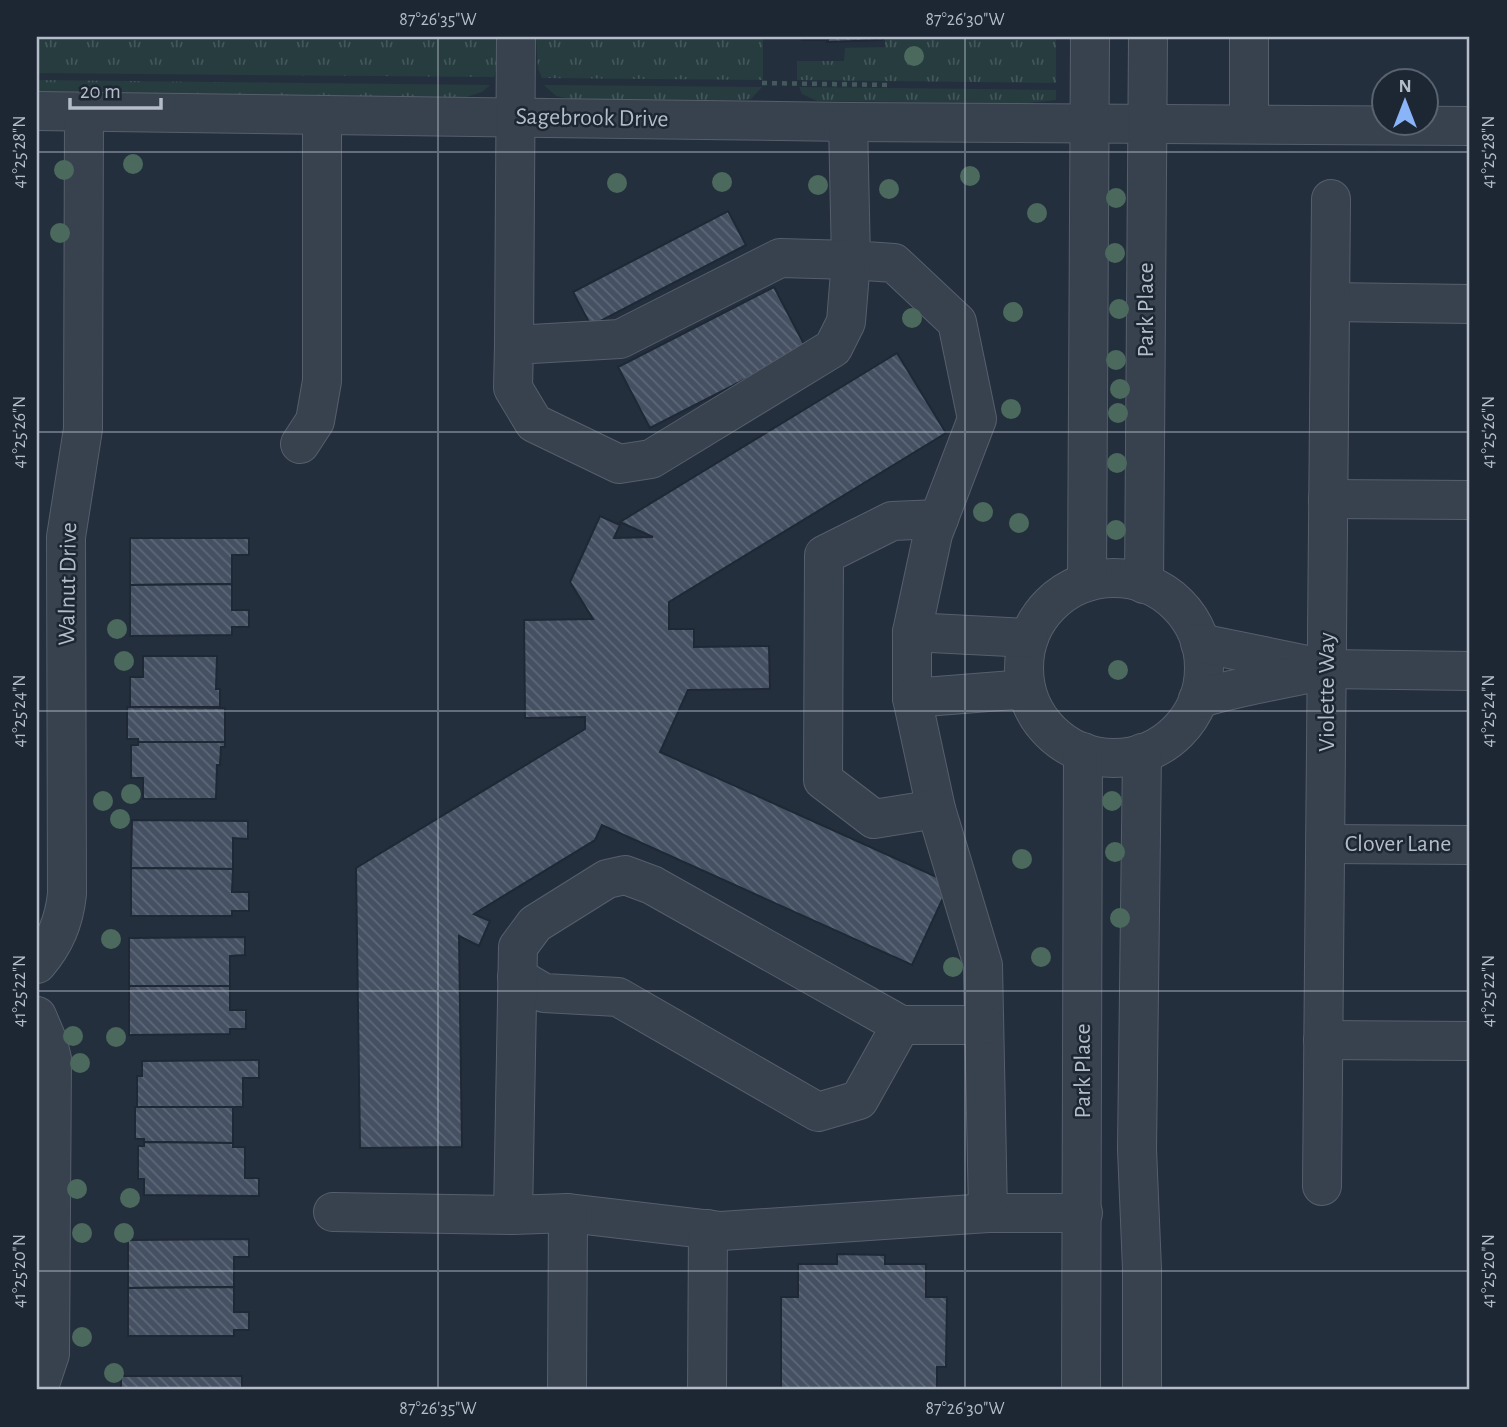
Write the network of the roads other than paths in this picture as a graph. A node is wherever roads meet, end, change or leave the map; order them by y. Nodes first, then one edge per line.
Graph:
1 (516, 37) edge
2 (1090, 37) edge
3 (1148, 37) edge
4 (1249, 37) edge
5 (37, 111) edge
6 (84, 113) junction
7 (322, 115) junction
8 (517, 117) junction
9 (848, 122) junction
10 (1089, 123) junction
11 (1147, 124) junction
12 (1249, 124) junction
13 (1470, 126) edge
14 (1331, 199) dead end
15 (851, 260) junction
16 (1330, 302) junction
17 (1470, 304) edge
18 (514, 345) junction
19 (300, 444) dead end
20 (1328, 499) junction
21 (1470, 500) edge
22 (939, 519) junction
23 (1087, 582) junction
24 (1144, 584) junction
25 (912, 632) junction
26 (1029, 638) junction
27 (1200, 643) junction
28 (1327, 669) junction
29 (1470, 671) edge
30 (1026, 689) junction
31 (912, 698) junction
32 (1198, 699) junction
33 (1083, 752) junction
34 (1142, 753) junction
35 (936, 809) junction
36 (1326, 844) junction
37 (1470, 845) edge
38 (37, 964) edge
39 (517, 977) junction
40 (37, 1016) edge
41 (901, 1025) junction
42 (984, 1025) junction
43 (1323, 1040) junction
44 (1470, 1041) edge
45 (1322, 1186) dead end
46 (333, 1212) dead end
47 (568, 1213) junction
48 (988, 1213) junction
49 (1083, 1213) junction
50 (513, 1215) junction
51 (708, 1229) junction
52 (38, 1390) edge
53 (567, 1390) edge
54 (707, 1390) edge
55 (1081, 1390) edge
56 (1142, 1390) edge

1 - 8 street
2 - 10 street
3 - 11 street, Park Place
4 - 12 street
5 - 6 street, Sagebrook Drive
6 - 7 street, Sagebrook Drive
6 - 38 street, Walnut Drive
7 - 8 street, Sagebrook Drive
7 - 19 street
8 - 9 street, Sagebrook Drive
8 - 18 street
9 - 10 street, Sagebrook Drive
9 - 15 street
10 - 11 street, Sagebrook Drive
10 - 23 street
11 - 12 street, Sagebrook Drive
11 - 24 street, Park Place
12 - 13 street, Sagebrook Drive
14 - 16 street, Violette Way
15 - 18 street
15 - 18 street
15 - 22 street
16 - 17 street
16 - 20 street, Violette Way
20 - 21 street
20 - 28 street, Violette Way
22 - 25 street
22 - 35 street
23 - 24 street
23 - 26 street
24 - 27 street
25 - 26 street
25 - 31 street
26 - 30 street
27 - 28 street
27 - 32 street
28 - 29 street
28 - 32 street
28 - 36 street, Violette Way
30 - 31 street
30 - 33 street
31 - 35 street
32 - 34 street
33 - 34 street
33 - 49 street, Park Place
34 - 56 street
35 - 42 street
36 - 37 street, Clover Lane
36 - 43 street, Violette Way
39 - 41 street
39 - 41 street
39 - 50 street
40 - 52 street
41 - 42 street
42 - 48 street
43 - 44 street
43 - 45 street, Violette Way
46 - 50 street
47 - 50 street
47 - 51 street
47 - 53 street
48 - 49 street
48 - 51 street
49 - 55 street, Park Place
51 - 54 street

